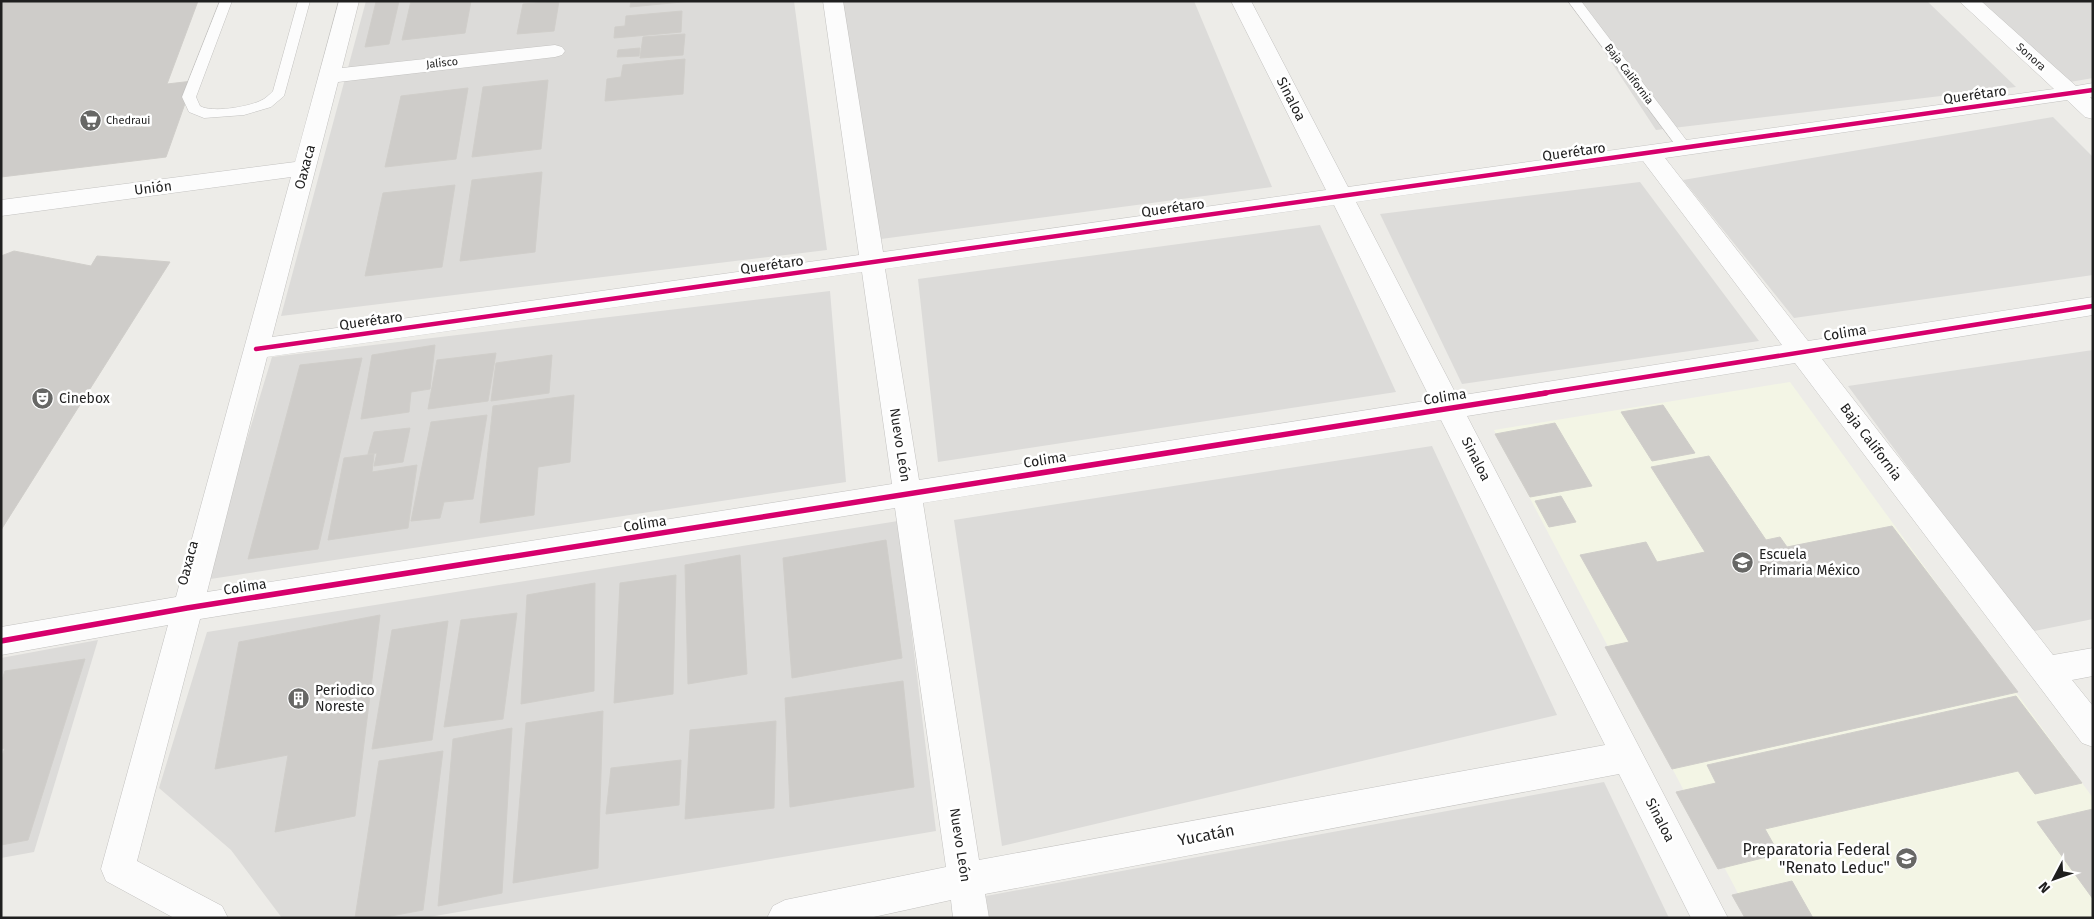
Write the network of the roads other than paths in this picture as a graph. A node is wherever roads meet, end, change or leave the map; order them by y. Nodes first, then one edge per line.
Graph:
1 (226, 1) edge
2 (304, 1) edge
3 (348, 1) edge
4 (833, 1) edge
5 (1241, 1) edge
6 (1574, 1) edge
7 (1968, 1) edge
8 (555, 51) dead end
9 (329, 76) junction
10 (2082, 92) edge
11 (2093, 112) edge
12 (1685, 148) junction
13 (1649, 152) junction
14 (304, 168) junction
15 (1341, 196) junction
16 (1, 208) edge
17 (872, 262) junction
18 (2093, 306) edge
19 (256, 349) junction
20 (1801, 352) junction
21 (1450, 407) junction
22 (907, 494) junction
23 (187, 608) junction
24 (1, 641) edge
25 (2093, 662) edge
26 (2045, 670) junction
27 (2093, 732) edge
28 (1627, 757) junction
29 (965, 880) junction
30 (210, 918) edge
31 (785, 918) edge
32 (970, 918) edge
33 (1710, 918) edge

1 - 2 lane
3 - 9 street, Oaxaca
4 - 17 street, Nuevo León
5 - 15 street, Sinaloa
6 - 12 lane, Baja California
7 - 10 street, Sonora
8 - 9 street, Jalisco
9 - 14 street, Oaxaca
10 - 11 street, Sonora
10 - 12 street, Querétaro
12 - 13 street, Querétaro
13 - 15 street, Querétaro
13 - 20 street, Baja California
14 - 16 street, Unión
14 - 19 street, Oaxaca
15 - 17 street, Querétaro
15 - 21 street, Sinaloa
17 - 19 street, Querétaro
17 - 22 street, Nuevo León
18 - 20 street, Colima
19 - 23 street, Oaxaca
20 - 21 street, Colima
20 - 26 street, Baja California
21 - 22 street, Colima
21 - 28 street, Sinaloa
22 - 23 street, Colima
22 - 29 street, Nuevo León
23 - 24 street, Colima
23 - 30 street, Oaxaca
25 - 26 street
26 - 27 street, Baja California
28 - 29 street, Yucatán
28 - 33 street, Sinaloa
29 - 31 street, Yucatán
29 - 32 street, Nuevo León

